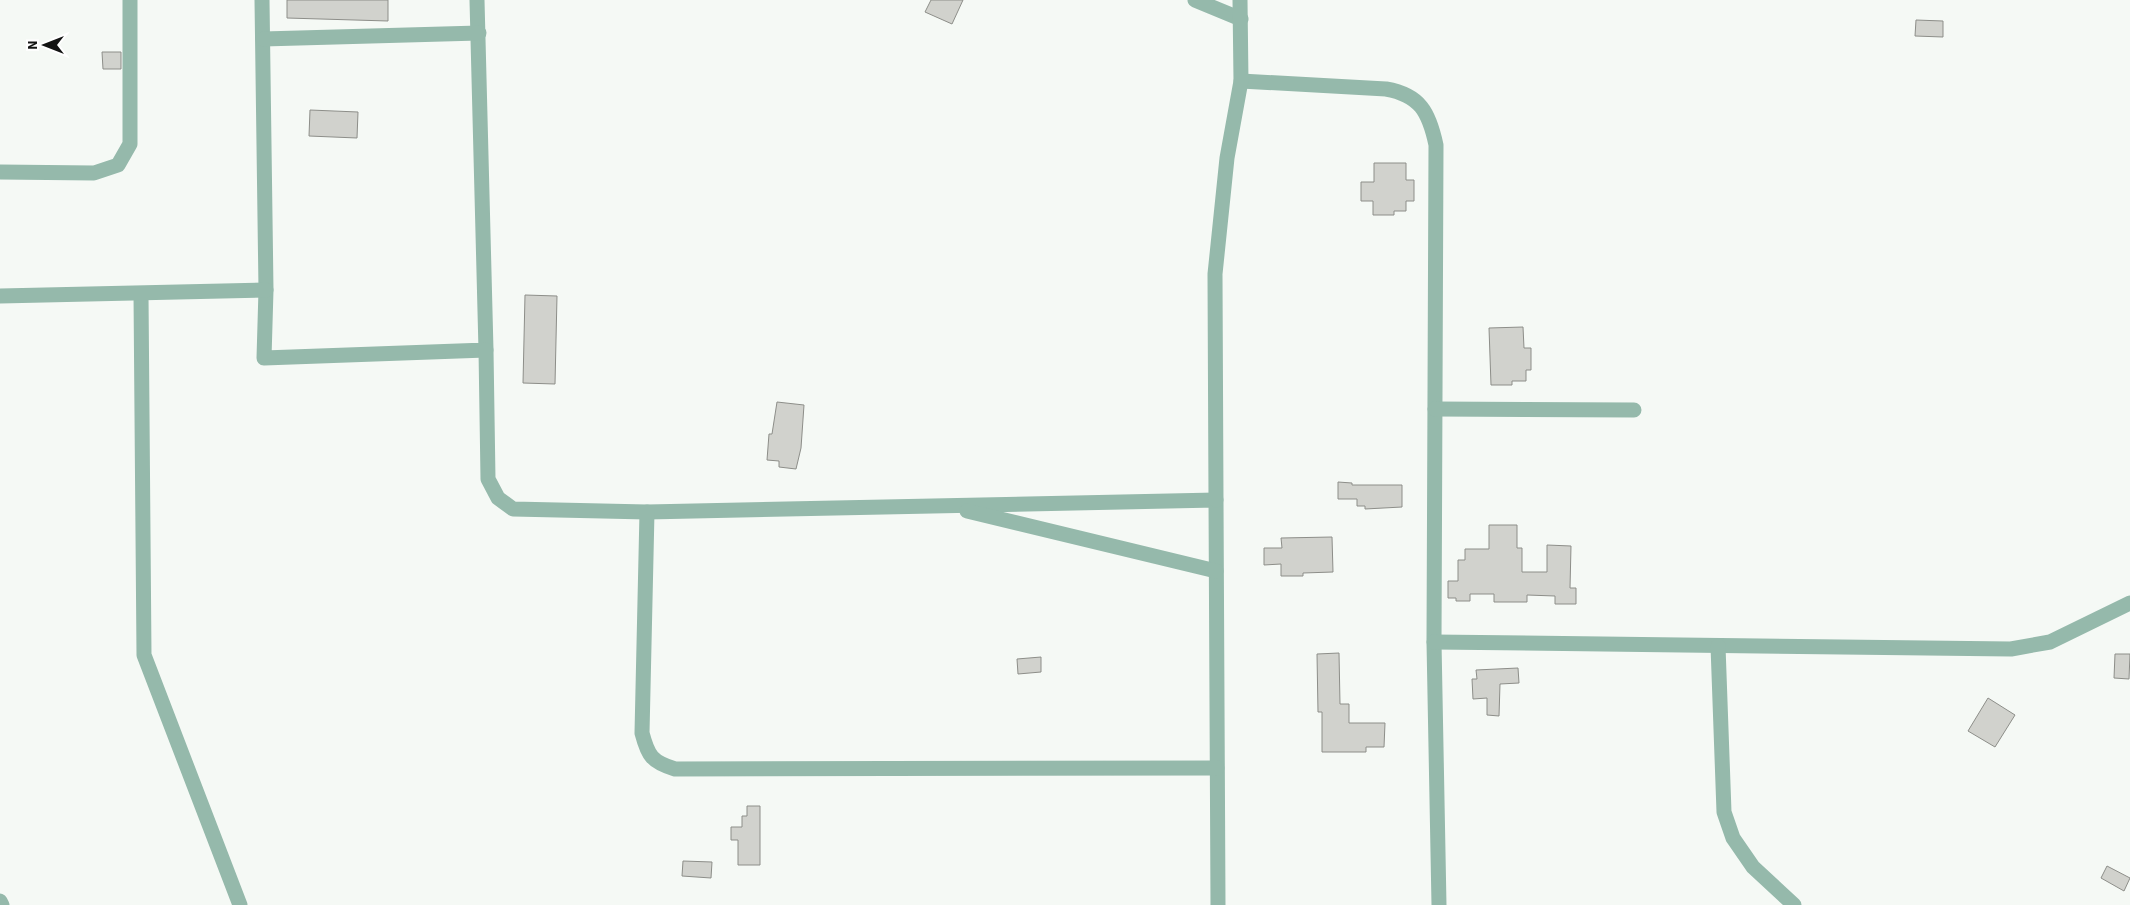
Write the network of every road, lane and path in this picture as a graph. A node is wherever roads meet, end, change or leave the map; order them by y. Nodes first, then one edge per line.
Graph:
1 (130, 0) edge
2 (262, 0) edge
3 (478, 0) edge
4 (1195, 0) edge
5 (1240, 0) edge
6 (1241, 19) junction
7 (479, 33) junction
8 (263, 39) junction
9 (1241, 81) junction
10 (0, 172) edge
11 (266, 290) junction
12 (141, 294) junction
13 (0, 296) edge
14 (486, 350) junction
15 (1435, 409) junction
16 (1634, 410) dead end
17 (1216, 500) junction
18 (946, 506) junction
19 (647, 512) junction
20 (1216, 572) junction
21 (2130, 603) edge
22 (1434, 642) junction
23 (1718, 646) junction
24 (1217, 768) junction
25 (0, 901) edge
26 (2, 905) edge
27 (240, 905) edge
28 (1218, 905) edge
29 (1439, 905) edge
30 (1794, 905) edge

1 - 10 street
2 - 8 street
3 - 7 street
4 - 6 street
5 - 6 street
6 - 9 street
7 - 8 street
7 - 14 street
8 - 11 street
9 - 15 street
9 - 17 street
11 - 12 street
11 - 14 street
12 - 13 street
12 - 27 street
14 - 19 street
15 - 16 street
15 - 22 street
17 - 18 street
17 - 20 street
18 - 19 street
18 - 20 street
19 - 24 street
20 - 24 street
21 - 23 street
22 - 23 street
22 - 29 street
23 - 30 street
24 - 28 street
25 - 26 street

